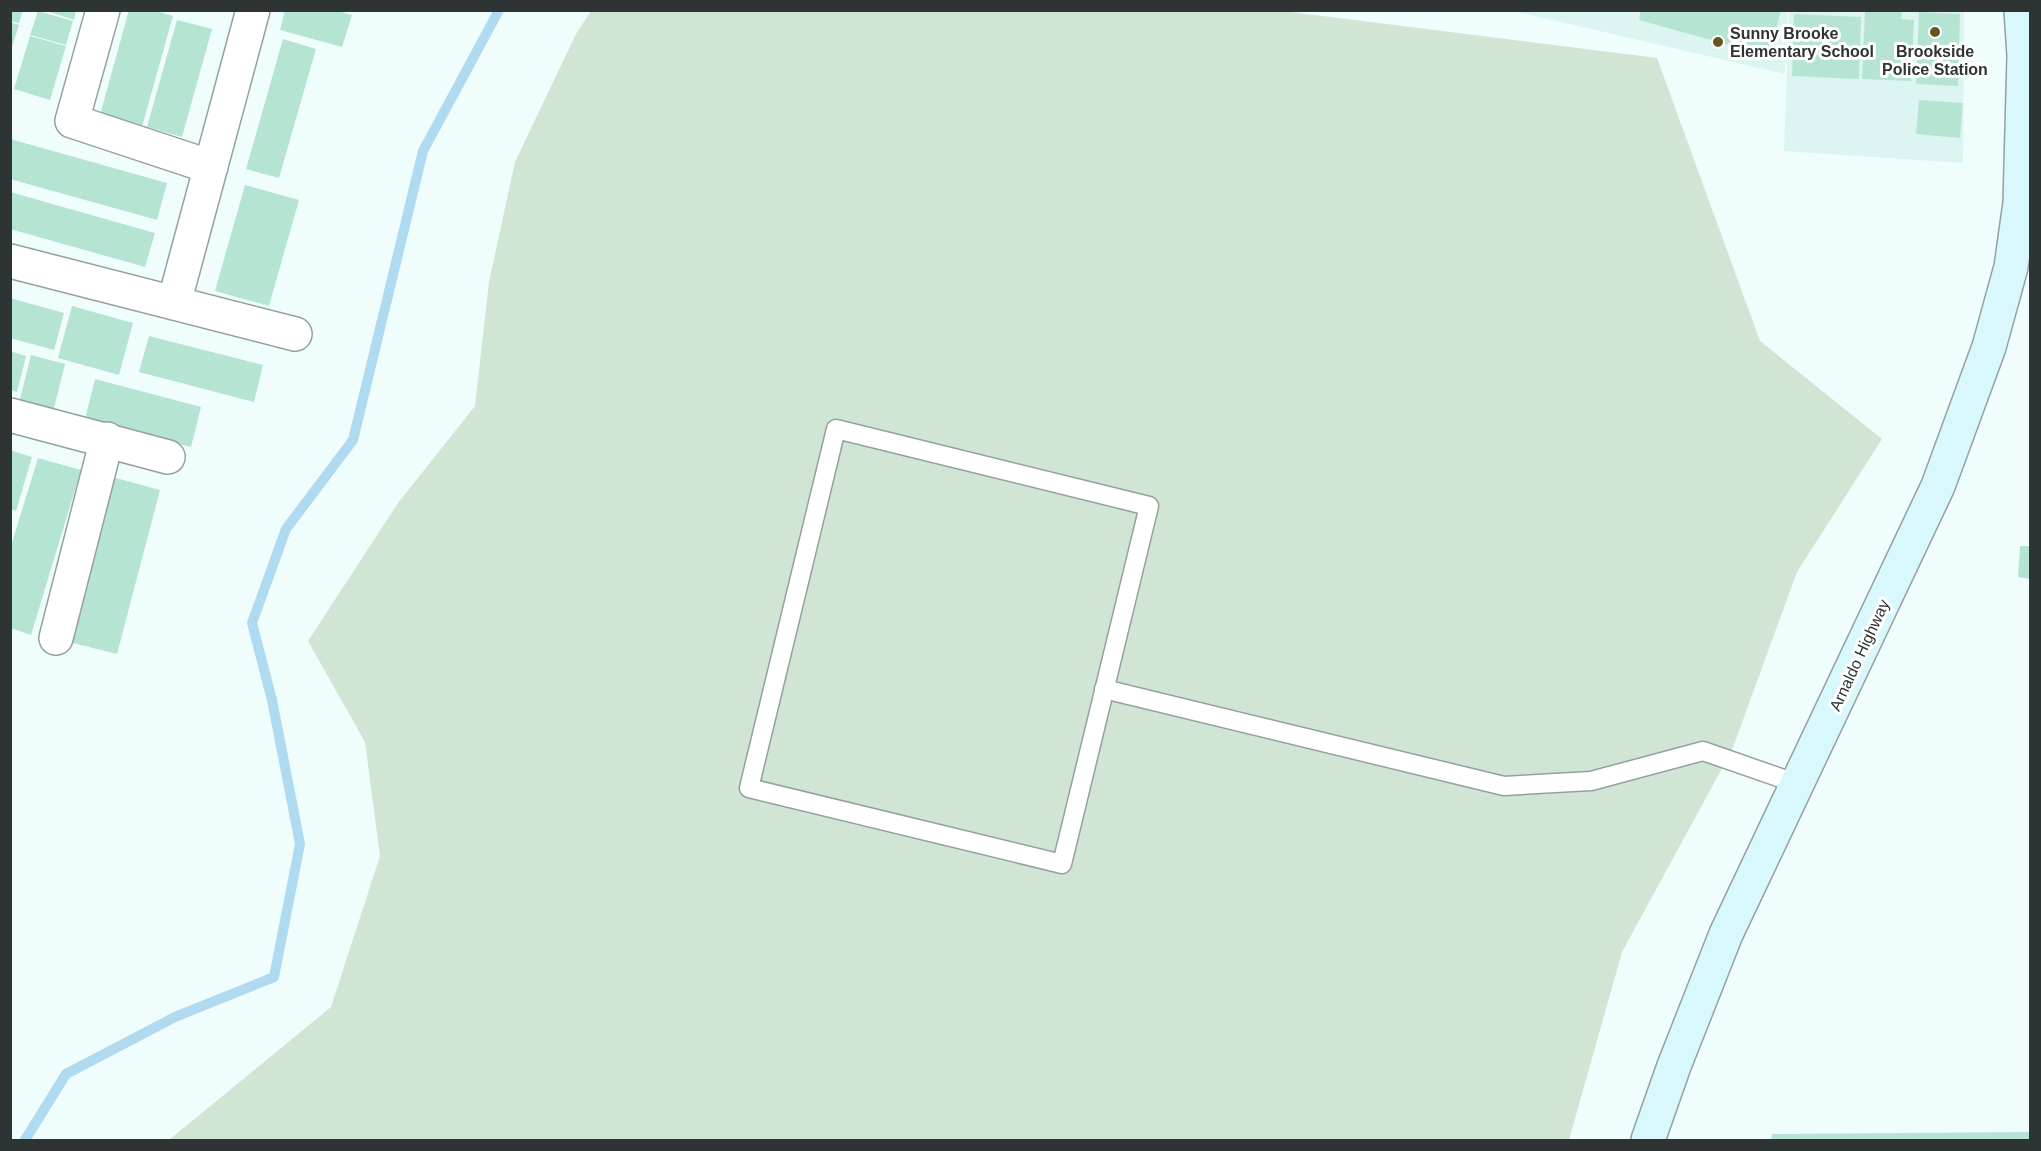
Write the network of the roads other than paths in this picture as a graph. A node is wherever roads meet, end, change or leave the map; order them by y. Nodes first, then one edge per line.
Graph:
1 (103, 10) edge
2 (253, 10) edge
3 (2021, 10) edge
4 (2031, 112) edge
5 (2022, 155) junction
6 (211, 167) junction
7 (2025, 209) edge
8 (10, 261) edge
9 (174, 303) junction
10 (295, 334) dead end
11 (10, 415) edge
12 (107, 440) junction
13 (168, 458) dead end
14 (56, 638) dead end
15 (1104, 689) junction
16 (1798, 784) junction
17 (1648, 1140) edge

1 - 6 street
2 - 6 street
3 - 5 main road, Arnaldo Highway
4 - 5 main road, Arnaldo Highway
5 - 7 main road, Arnaldo Highway
6 - 9 street
7 - 16 main road, Arnaldo Highway
8 - 9 street
9 - 10 street
11 - 12 street
12 - 13 street
12 - 14 street
15 - 15 lane
15 - 16 lane
16 - 17 main road, Arnaldo Highway

